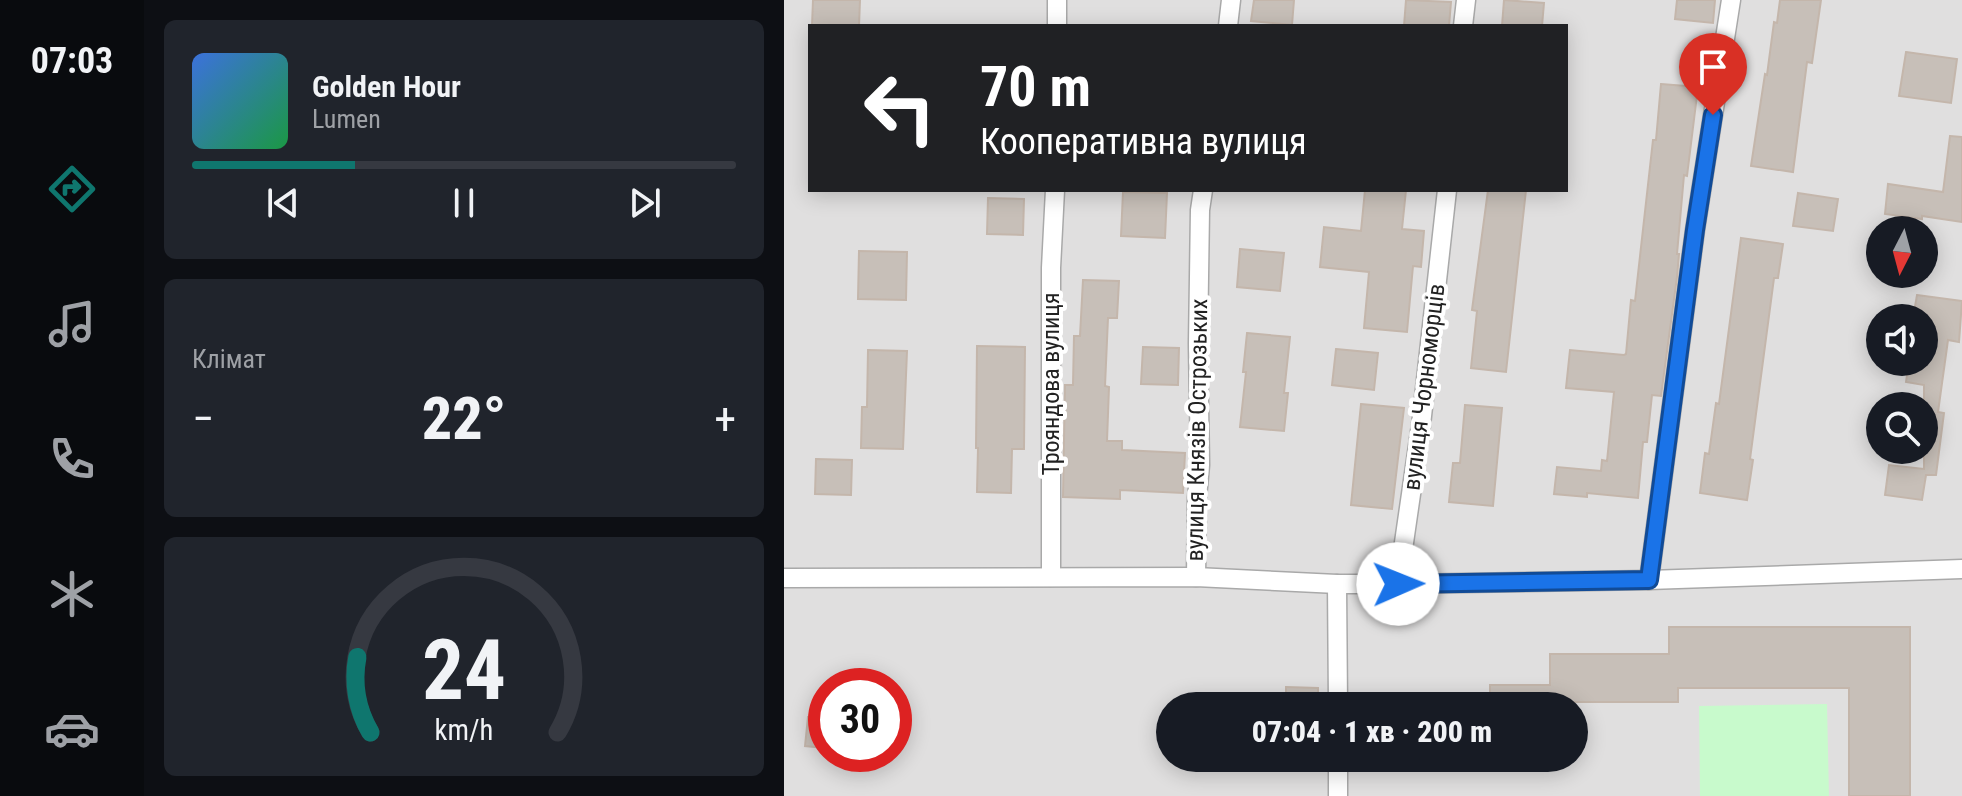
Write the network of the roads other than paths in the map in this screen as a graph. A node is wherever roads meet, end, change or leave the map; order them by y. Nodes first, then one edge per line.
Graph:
1 (1057, 0) edge
2 (1231, 0) edge
3 (1466, 0) edge
4 (1731, 0) edge
5 (1057, 24) edge
6 (1228, 24) edge
7 (1463, 24) edge
8 (1055, 192) edge
9 (1203, 192) edge
10 (1447, 192) edge
11 (1962, 569) edge
12 (1051, 577) junction
13 (1196, 577) junction
14 (784, 578) edge
15 (1649, 580) junction
16 (1337, 584) junction
17 (1398, 584) junction
18 (1338, 692) edge
19 (1338, 772) edge
20 (1338, 796) edge

1 - 5 street
2 - 6 street
3 - 7 street
4 - 15 street
8 - 12 street, Трояндова вулиця
9 - 13 street, вулиця Князів Острозьких
10 - 17 street, вулиця Чорноморців
11 - 15 street, вулиця Князів Острозьких
12 - 13 street
12 - 14 street
13 - 16 street, вулиця Князів Острозьких
15 - 17 street, вулиця Князів Острозьких
16 - 17 street, вулиця Князів Острозьких
16 - 18 street
19 - 20 street

